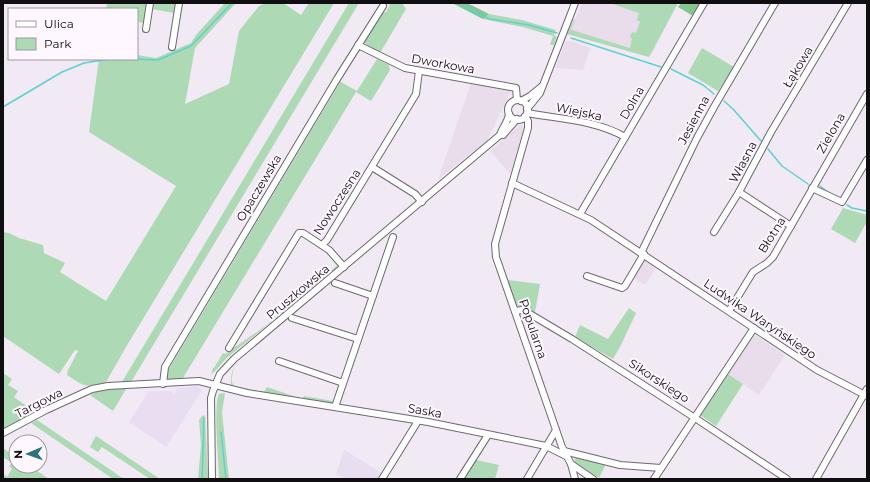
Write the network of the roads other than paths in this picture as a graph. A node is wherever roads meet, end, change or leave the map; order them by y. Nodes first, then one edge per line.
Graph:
1 (150, 3) edge
2 (179, 3) edge
3 (575, 3) edge
4 (704, 3) edge
5 (775, 3) edge
6 (848, 3) edge
7 (383, 6) dead end
8 (146, 29) dead end
9 (358, 45) junction
10 (172, 47) dead end
11 (419, 71) junction
12 (541, 86) junction
13 (867, 94) edge
14 (519, 100) junction
15 (526, 112) junction
16 (509, 114) junction
17 (517, 119) junction
18 (500, 135) junction
19 (625, 138) junction
20 (766, 141) joint
21 (867, 160) edge
22 (372, 167) junction
23 (512, 183) junction
24 (813, 186) junction
25 (739, 192) junction
26 (422, 202) junction
27 (580, 214) junction
28 (791, 226) junction
29 (714, 232) dead end
30 (394, 237) dead end
31 (322, 245) junction
32 (643, 254) junction
33 (344, 267) junction
34 (588, 276) dead end
35 (335, 283) dead end
36 (373, 296) junction
37 (515, 311) junction
38 (729, 311) junction
39 (292, 318) dead end
40 (754, 328) junction
41 (358, 339) junction
42 (230, 348) dead end
43 (279, 361) dead end
44 (343, 383) junction
45 (163, 384) junction
46 (215, 384) junction
47 (867, 389) edge
48 (865, 395) edge
49 (335, 407) junction
50 (695, 418) junction
51 (418, 421) junction
52 (556, 430) junction
53 (3, 434) edge
54 (488, 435) junction
55 (546, 446) junction
56 (565, 454) junction
57 (571, 464) junction
58 (661, 468) junction
59 (212, 478) edge
60 (382, 479) edge
61 (460, 479) edge
62 (527, 479) edge
63 (575, 479) edge
64 (593, 479) edge
65 (654, 479) edge
66 (787, 479) edge
67 (816, 479) edge

1 - 8 street
2 - 10 street
3 - 12 street
4 - 19 street, Dolna
5 - 32 street, Jesienna
6 - 20 street, Łąkowa
7 - 9 street, Opaczewska
9 - 11 street, Dworkowa
9 - 45 street, Opaczewska
11 - 14 street, Dworkowa
11 - 22 street, Nowoczesna
12 - 14 street
12 - 15 street
13 - 24 street, Zielona
14 - 15 street
14 - 16 street
15 - 17 street
15 - 19 street, Wiejska
15 - 23 street
16 - 17 street
16 - 18 street, Pruszkowska
17 - 18 street, Pruszkowska
18 - 26 street, Pruszkowska
19 - 27 street, Dolna
20 - 25 street, Własna
21 - 24 street
22 - 26 street
22 - 31 street, Nowoczesna
23 - 27 street, Ludwika Waryńskiego
23 - 37 street, Popularna
24 - 28 street, Błotna
25 - 28 street, Własna
25 - 29 street, Własna
26 - 33 street, Pruszkowska
27 - 32 street, Ludwika Waryńskiego
28 - 38 street, Błotna
30 - 36 street
31 - 33 street
31 - 42 street, Nowoczesna
32 - 34 street
32 - 38 street, Ludwika Waryńskiego
33 - 46 street, Pruszkowska
35 - 36 street
36 - 41 street
37 - 50 street, Sikorskiego
37 - 52 street, Popularna
38 - 40 street, Ludwika Waryńskiego
39 - 41 street
40 - 48 street, Ludwika Waryńskiego
40 - 50 street
41 - 44 street
43 - 44 street
44 - 49 street
45 - 46 street
45 - 53 street, Targowa
46 - 49 street, Saska
46 - 59 street
47 - 48 street
48 - 67 street
49 - 51 street, Saska
50 - 58 street
50 - 66 street, Sikorskiego
51 - 54 street, Saska
51 - 60 street
52 - 55 street
52 - 56 street, Popularna
54 - 55 street, Saska
54 - 61 street
55 - 56 street, Saska
55 - 62 street
56 - 57 street, Popularna
56 - 58 street, Saska
57 - 63 street, Popularna
57 - 64 street
58 - 65 street

